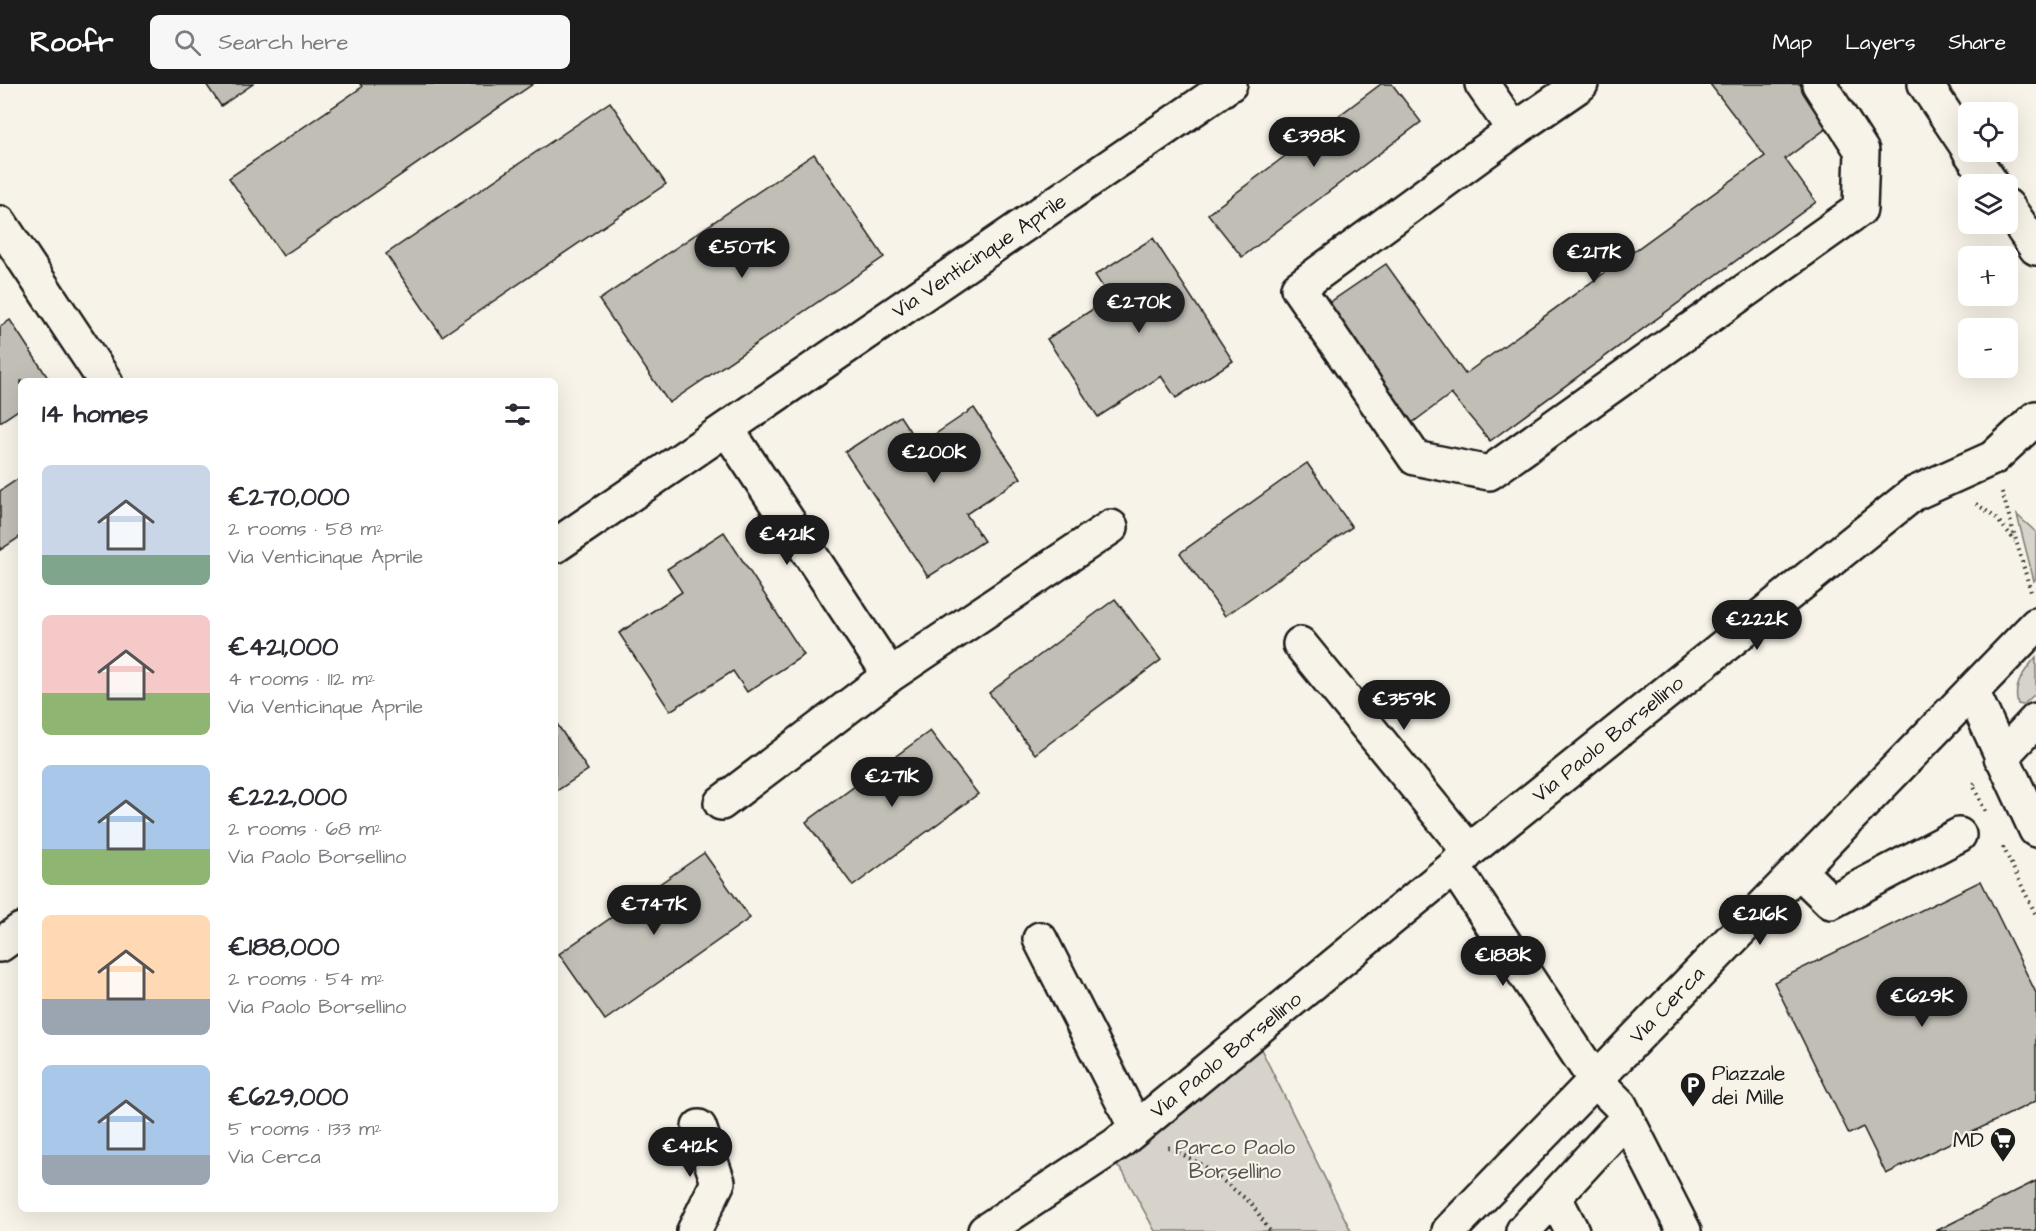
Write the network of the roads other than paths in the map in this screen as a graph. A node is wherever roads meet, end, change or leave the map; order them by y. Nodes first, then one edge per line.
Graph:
1 (1230, 84) edge
2 (1482, 84) edge
3 (1581, 84) edge
4 (1819, 84) edge
5 (1925, 84) edge
6 (1514, 130) junction
7 (1958, 134) edge
8 (2018, 222) edge
9 (0, 223) edge
10 (2036, 248) edge
11 (103, 378) edge
12 (2036, 418) edge
13 (727, 429) junction
14 (1111, 527) dead end
15 (558, 544) edge
16 (2034, 612) edge
17 (1299, 644) dead end
18 (890, 675) junction
19 (1972, 691) junction
20 (2036, 720) edge
21 (2001, 757) junction
22 (721, 803) dead end
23 (2036, 830) edge
24 (1959, 835) dead end
25 (1461, 859) junction
26 (1798, 870) junction
27 (18, 932) edge
28 (1040, 939) dead end
29 (0, 945) edge
30 (1595, 1080) junction
31 (1627, 1118) junction
32 (699, 1127) dead end
33 (1136, 1128) junction
34 (1555, 1198) junction
35 (694, 1231) edge
36 (985, 1231) edge
37 (1449, 1231) edge
38 (1523, 1231) edge
39 (1572, 1231) edge
40 (1684, 1231) edge

1 - 13 street, Via Venticinque Aprile
2 - 6 street
3 - 6 street
4 - 6 street
5 - 7 street
8 - 10 street
9 - 11 street
12 - 25 street, Via Paolo Borsellino
13 - 15 street, Via Venticinque Aprile
13 - 18 street
14 - 18 street
16 - 19 street, Via Cerca
17 - 25 street
18 - 22 street
19 - 21 street
19 - 26 street, Via Cerca
20 - 21 street
21 - 23 street
24 - 26 street
25 - 30 street
25 - 33 street, Via Paolo Borsellino
26 - 30 street, Via Cerca
27 - 29 street
28 - 33 street, Via Paolo Borsellino
30 - 31 street
30 - 37 street, Via Cerca
31 - 34 street
31 - 40 street
32 - 35 street
33 - 36 street, Via Paolo Borsellino
34 - 38 street
34 - 39 street

